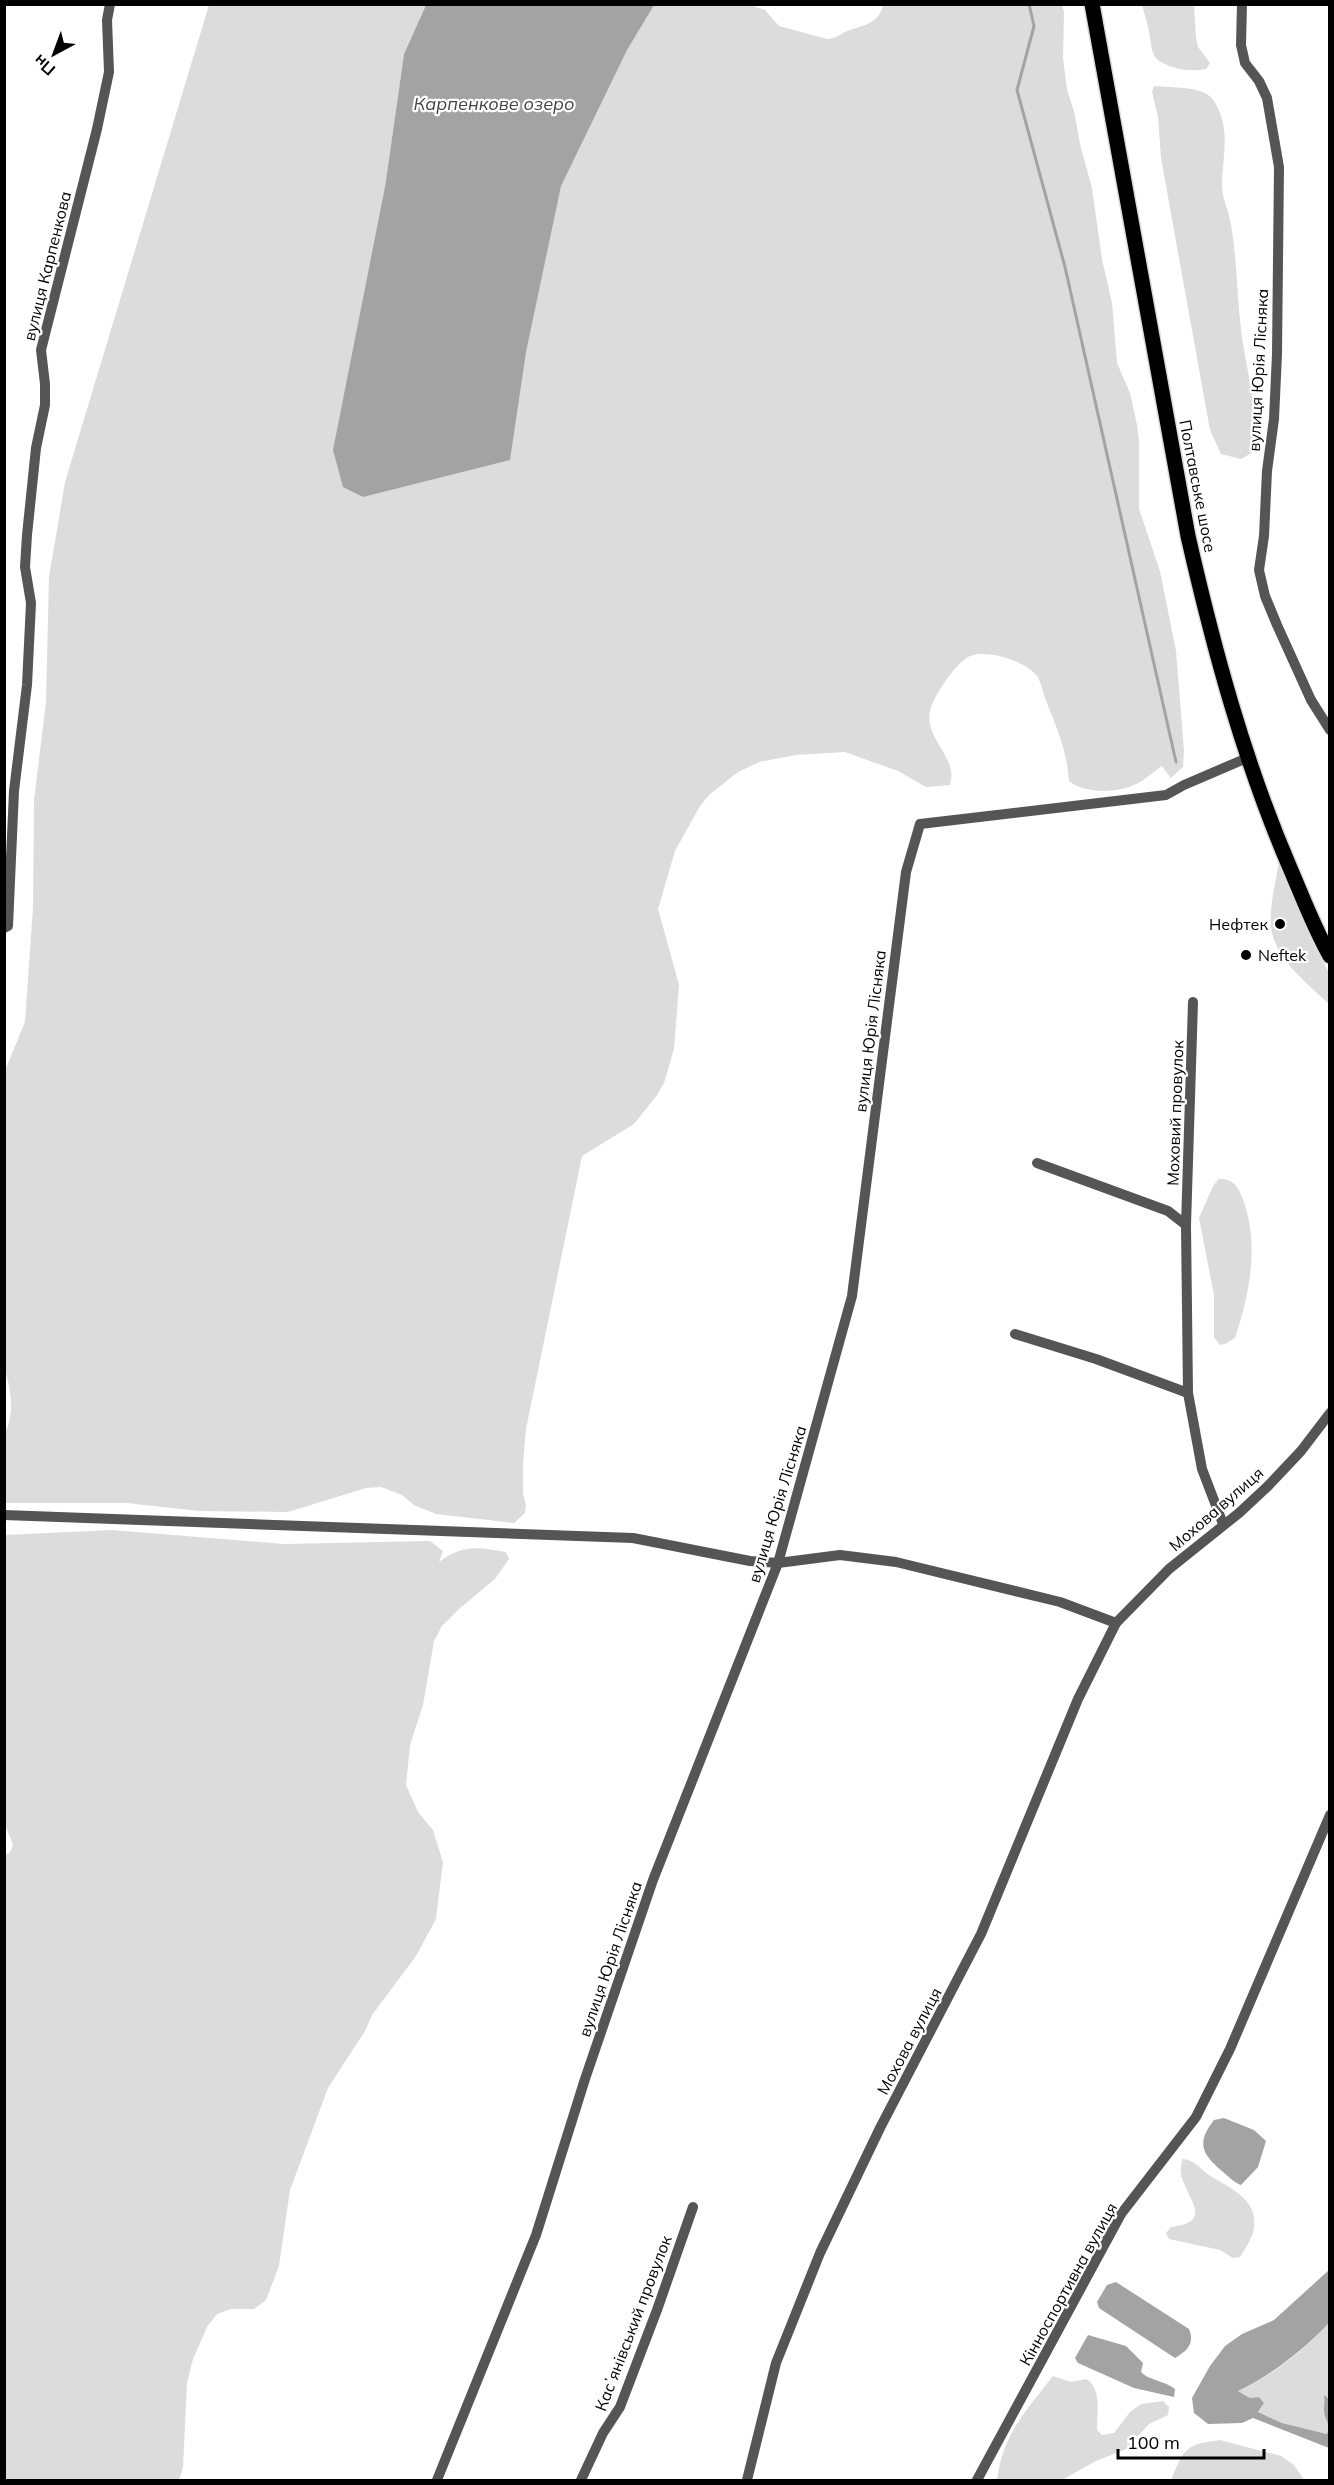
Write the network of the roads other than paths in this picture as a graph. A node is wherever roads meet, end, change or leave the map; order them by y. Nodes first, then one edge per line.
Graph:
1 (110, 4) edge
2 (1092, 4) edge
3 (1242, 4) edge
4 (1329, 730) edge
5 (1247, 758) junction
6 (4, 927) edge
7 (1329, 956) edge
8 (1193, 1002) dead end
9 (1037, 1163) dead end
10 (1186, 1225) junction
11 (1015, 1334) dead end
12 (1188, 1393) junction
13 (1329, 1413) edge
14 (4, 1515) edge
15 (1223, 1524) junction
16 (778, 1563) junction
17 (1116, 1623) junction
18 (1329, 1815) edge
19 (693, 2207) dead end
20 (437, 2481) edge
21 (581, 2481) edge
22 (747, 2481) edge
23 (977, 2481) edge

1 - 6 street, вулиця Карпенкова
2 - 5 main road, Полтавське шосе
3 - 4 street, вулиця Юрія Лісняка
5 - 7 main road, Полтавське шосе
5 - 16 street, вулиця Юрія Лісняка
8 - 10 street, Моховий провулок
9 - 10 street, Моховий провулок
10 - 12 street, Моховий провулок
11 - 12 street
12 - 15 street, Моховий провулок
13 - 15 street, Мохова вулиця
14 - 16 street
15 - 17 street, Мохова вулиця
16 - 17 street
16 - 20 street, вулиця Юрія Лісняка
17 - 22 street, Мохова вулиця
18 - 23 street, Кінноспортивна вулиця
19 - 21 street, Касʼянівський провулок

